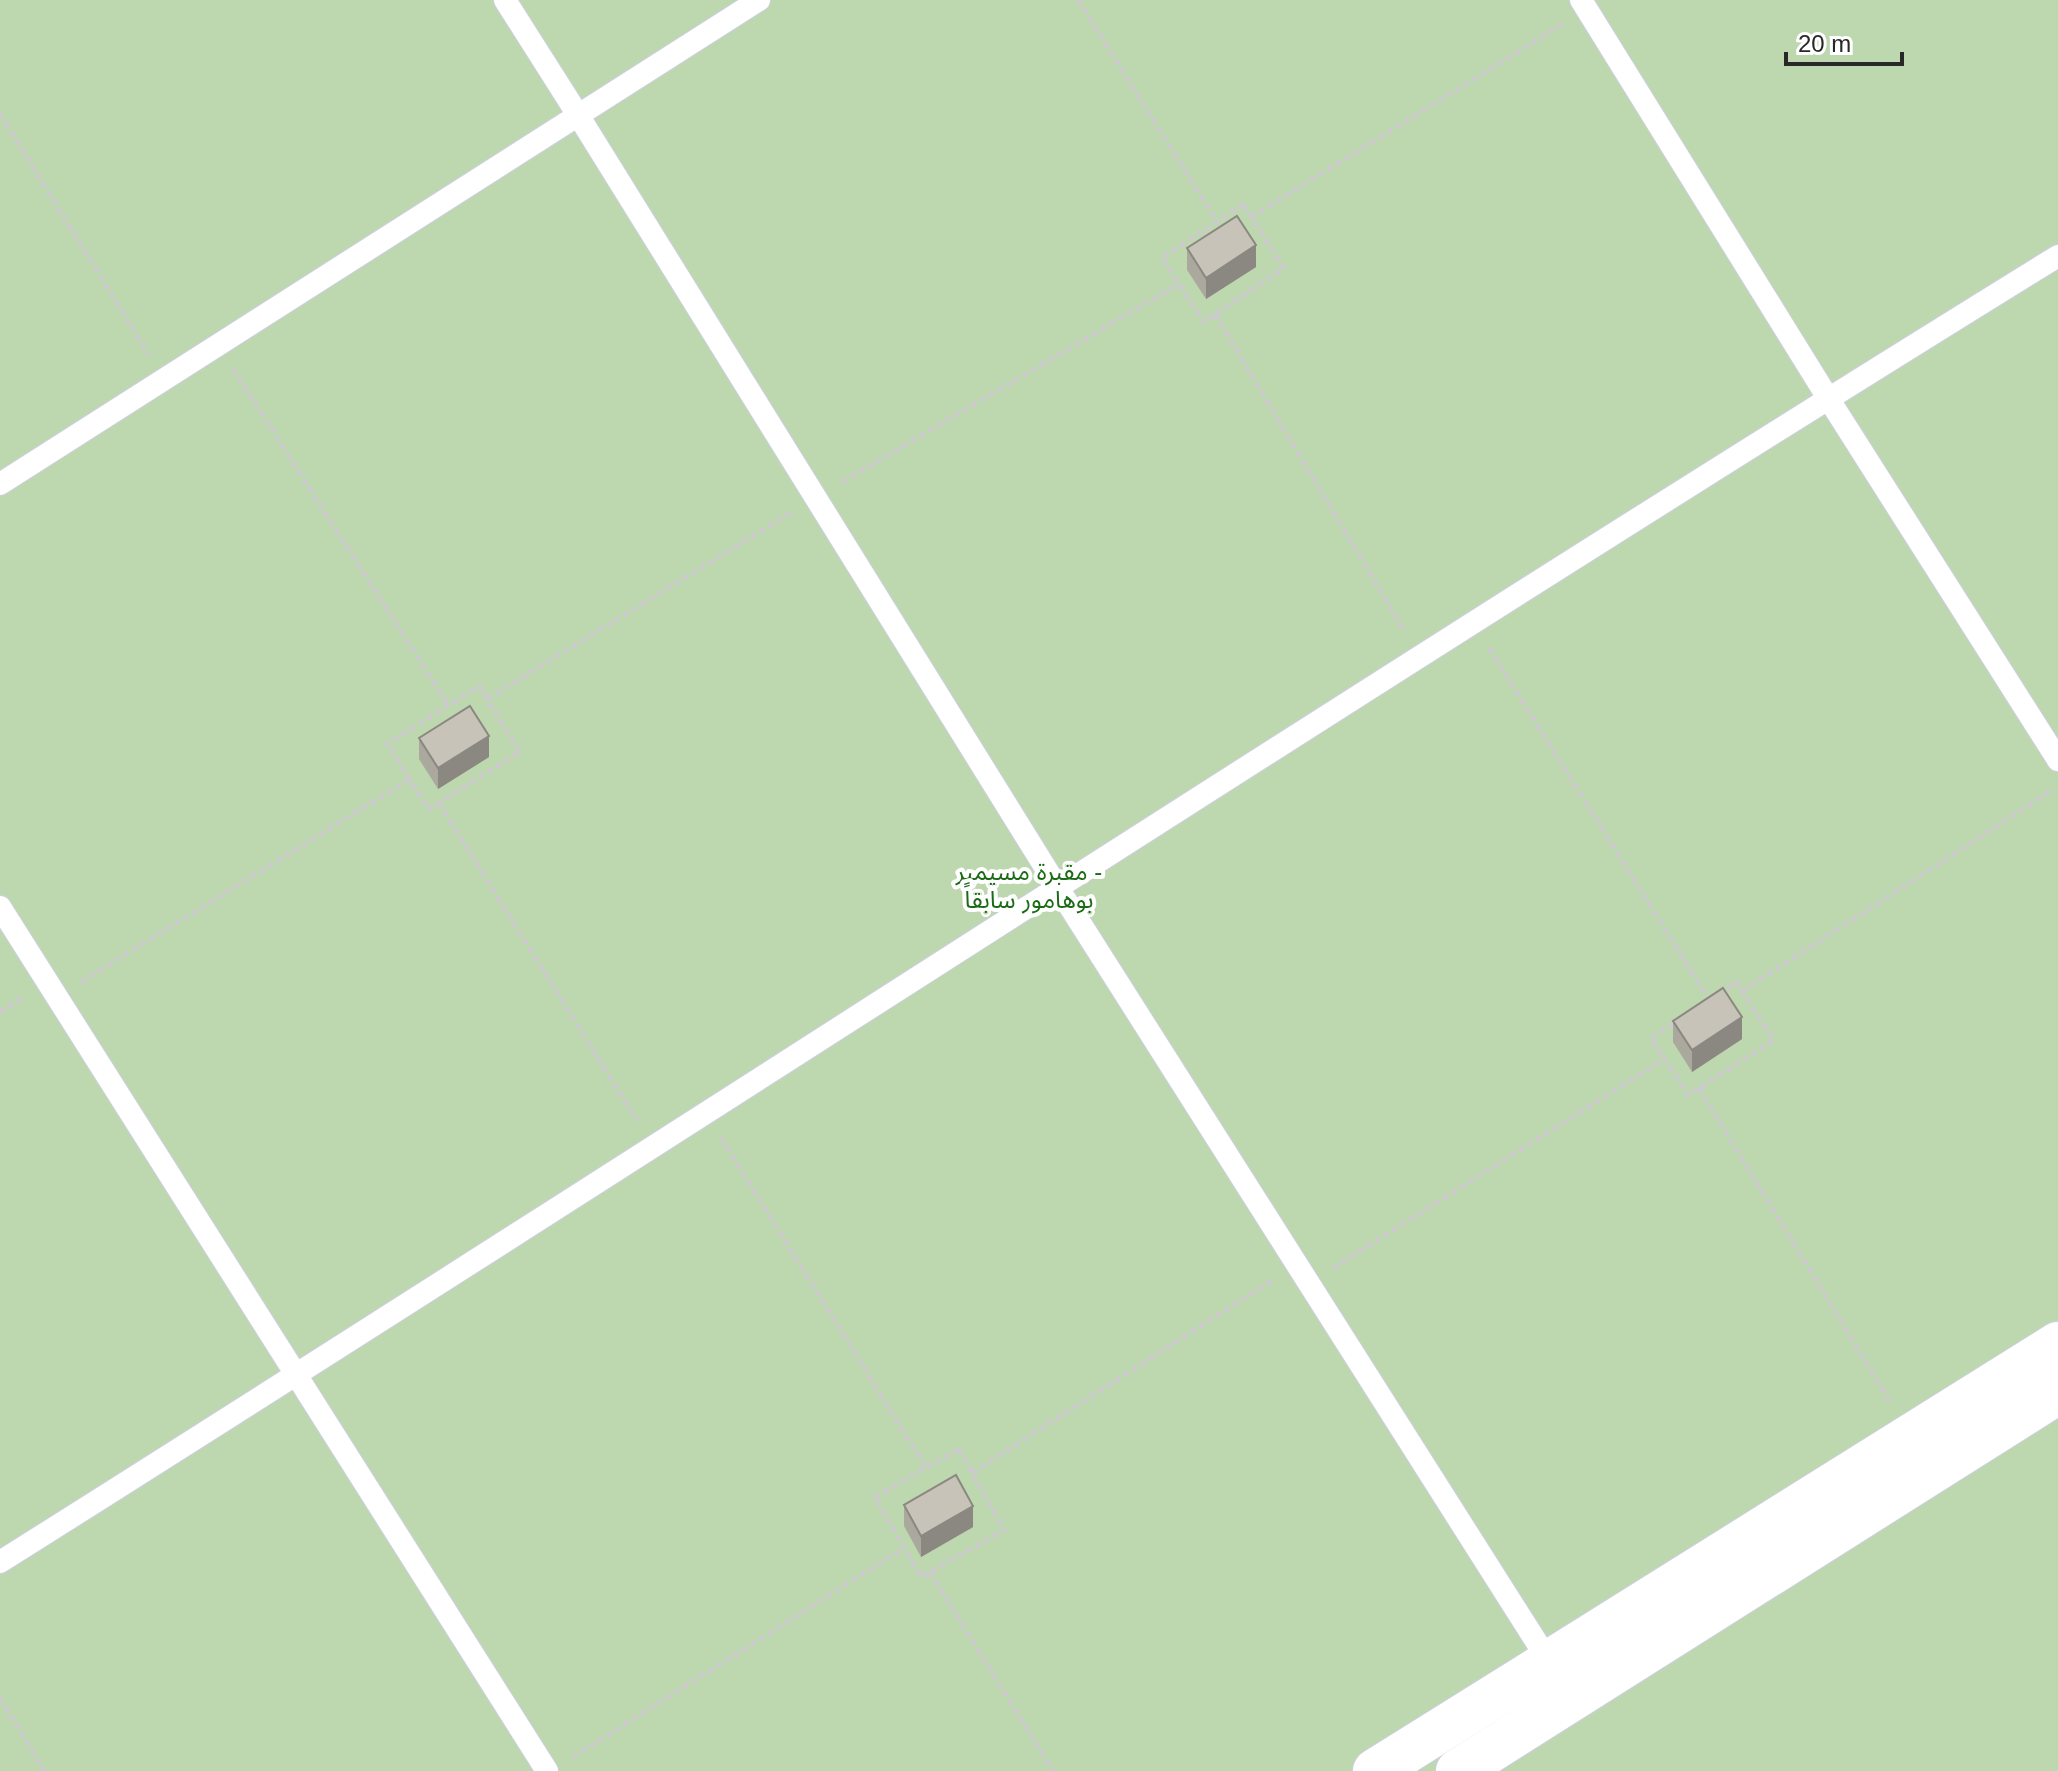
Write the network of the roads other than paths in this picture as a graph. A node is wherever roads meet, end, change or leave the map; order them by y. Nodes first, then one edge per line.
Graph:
1 (505, 0) edge
2 (759, 0) edge
3 (1584, 5) edge
4 (578, 115) junction
5 (2058, 256) edge
6 (1828, 398) junction
7 (0, 484) edge
8 (2058, 760) edge
9 (1058, 888) junction
10 (0, 907) edge
11 (2058, 1344) edge
12 (298, 1374) junction
13 (2058, 1392) edge
14 (0, 1562) edge
15 (1549, 1662) junction
16 (1573, 1699) junction
17 (1471, 1748) edge
18 (555, 1767) edge
19 (1375, 1771) edge

1 - 4 lane
2 - 4 lane
3 - 6 lane
4 - 7 lane
4 - 9 lane
5 - 6 lane
6 - 8 lane
6 - 9 lane
9 - 12 lane
9 - 15 lane
10 - 12 lane
11 - 15 street
12 - 14 lane
12 - 18 lane
13 - 16 street
15 - 16 lane
15 - 17 street
16 - 17 street
17 - 19 street

